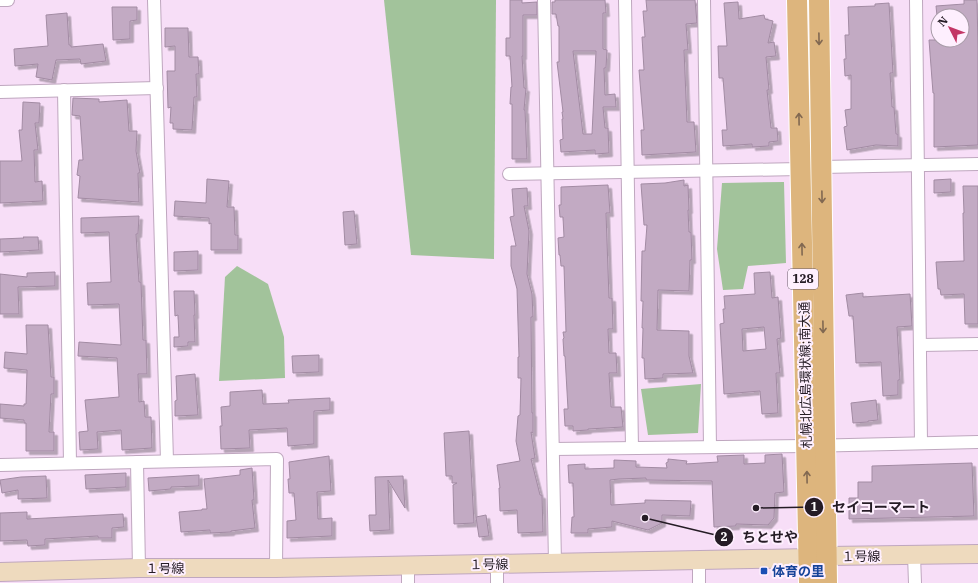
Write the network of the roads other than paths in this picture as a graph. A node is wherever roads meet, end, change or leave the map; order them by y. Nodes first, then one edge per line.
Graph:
1 (0, 0) edge
2 (8, 0) edge
3 (154, 0) edge
4 (544, 0) edge
5 (625, 0) edge
6 (704, 0) edge
7 (797, 0) edge
8 (819, 0) edge
9 (916, 0) edge
10 (157, 88) junction
11 (64, 90) junction
12 (0, 92) edge
13 (978, 164) edge
14 (919, 165) junction
15 (821, 167) junction
16 (800, 169) junction
17 (706, 171) junction
18 (628, 172) junction
19 (548, 173) junction
20 (509, 174) dead end
21 (978, 344) edge
22 (921, 345) junction
23 (978, 442) edge
24 (921, 443) junction
25 (816, 446) junction
26 (710, 447) junction
27 (632, 448) junction
28 (553, 449) junction
29 (167, 461) junction
30 (137, 462) junction
31 (70, 463) junction
32 (0, 464) edge
33 (978, 554) edge
34 (914, 556) junction
35 (818, 557) junction
36 (699, 560) junction
37 (555, 563) junction
38 (497, 564) junction
39 (139, 568) junction
40 (276, 568) junction
41 (0, 572) edge
42 (408, 574) edge
43 (497, 583) edge
44 (699, 583) edge
45 (809, 583) edge
46 (827, 583) edge
47 (915, 583) edge

1 - 2 street
3 - 10 street
4 - 19 street
5 - 18 street
6 - 17 street
16 -> 7 main road, 札幌北広島環状線;南大通 / 128
8 -> 15 main road, 札幌北広島環状線;南大通 / 128
9 - 14 street
10 - 11 street
10 - 29 street
11 - 12 street
11 - 31 street
13 - 14 street
14 - 15 street
14 - 22 street
15 - 16 street
15 -> 25 main road, 札幌北広島環状線;南大通 / 128
16 - 17 street
25 -> 16 main road, 札幌北広島環状線;南大通 / 128
17 - 18 street
17 - 26 street
18 - 19 street
18 - 27 street
19 - 20 street
19 - 28 street
21 - 22 street
22 - 24 street
23 - 24 street
24 - 25 street
25 - 26 street
25 - 35 main road, 札幌北広島環状線;南大通 / 128
26 - 27 street
27 - 28 street
28 - 37 street
29 - 30 street
29 - 40 street
30 - 31 street
30 - 39 street
31 - 32 street
33 - 34 street, １号線
34 - 35 street, １号線
34 - 47 street
35 - 36 street, １号線
35 - 45 main road, 札幌北広島環状線;南大通 / 128
35 - 46 main road, 札幌北広島環状線;南大通 / 128
36 - 37 street, １号線
36 - 44 street
37 - 38 street, １号線
38 - 42 street, １号線
38 - 43 street
39 - 40 street, １号線
39 - 41 street, １号線
40 - 42 street, １号線

